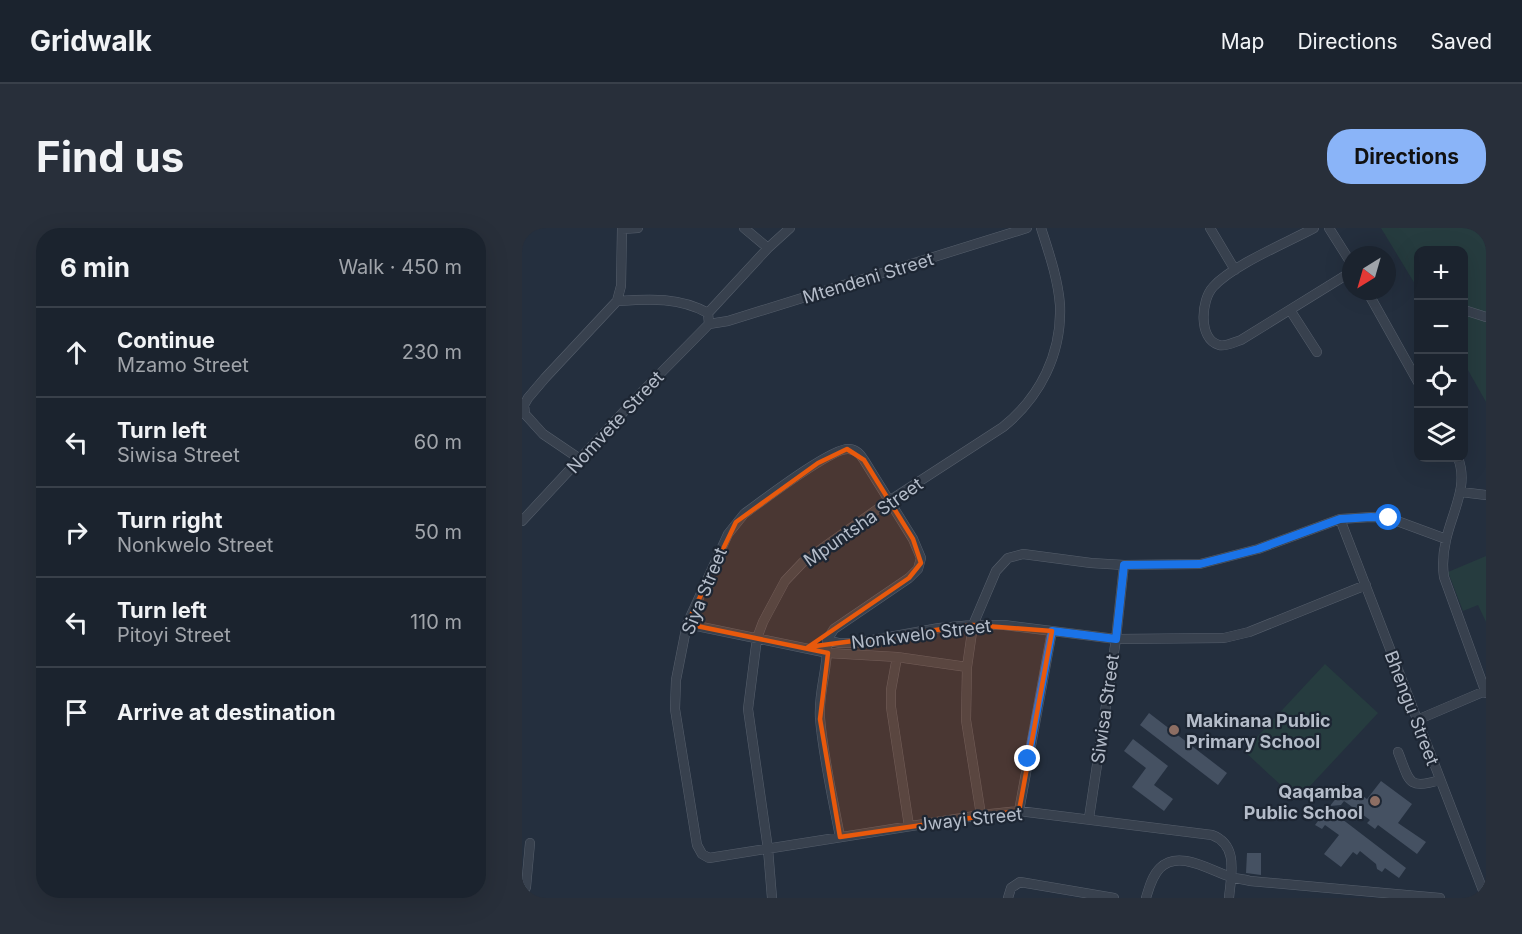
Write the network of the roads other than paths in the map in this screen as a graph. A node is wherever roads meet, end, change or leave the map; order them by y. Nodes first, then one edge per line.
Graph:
1 (622, 228) edge
2 (638, 228) edge
3 (744, 228) edge
4 (790, 228) edge
5 (1027, 228) edge
6 (1041, 228) edge
7 (1209, 228) edge
8 (1314, 228) edge
9 (1329, 228) edge
10 (768, 248) junction
11 (1342, 249) edge
12 (1235, 270) junction
13 (1342, 278) edge
14 (1372, 300) edge
15 (617, 301) junction
16 (1290, 310) junction
17 (1468, 311) edge
18 (708, 313) junction
19 (1486, 317) edge
20 (709, 324) junction
21 (1317, 352) dead end
22 (1414, 373) edge
23 (580, 459) junction
24 (1460, 462) edge
25 (1461, 492) junction
26 (1486, 495) edge
27 (889, 501) junction
28 (1340, 519) junction
29 (522, 521) edge
30 (1446, 539) junction
31 (1124, 565) junction
32 (1366, 585) junction
33 (687, 624) junction
34 (973, 625) junction
35 (1052, 631) junction
36 (757, 638) junction
37 (1116, 639) junction
38 (826, 640) junction
39 (828, 653) junction
40 (897, 657) junction
41 (967, 667) junction
42 (1486, 692) edge
43 (1417, 720) junction
44 (1398, 752) dead end
45 (1439, 780) junction
46 (1019, 811) junction
47 (981, 814) junction
48 (1089, 818) junction
49 (909, 826) junction
50 (840, 837) junction
51 (530, 843) dead end
52 (768, 849) junction
53 (709, 858) joint
54 (1231, 877) junction
55 (1008, 895) edge
56 (522, 898) edge
57 (772, 898) edge
58 (1114, 898) edge
59 (1146, 898) edge
60 (1228, 898) edge
61 (1440, 898) edge
62 (1482, 898) edge

1 - 2 street
1 - 15 street
3 - 10 street
4 - 10 street
5 - 20 street, Mtendeni Street
6 - 27 street, Mpuntsha Street
7 - 12 street
8 - 12 street
9 - 11 street
10 - 18 street
12 - 16 street
13 - 16 street
14 - 22 street
15 - 18 street
15 - 23 street
16 - 21 street
17 - 19 street
18 - 20 street
20 - 23 street, Nomvete Street
23 - 29 street, Nomvete Street
24 - 25 street
25 - 26 street
25 - 30 street
27 - 33 street, Siya Street
27 - 36 street, Mpuntsha Street
27 - 38 street
28 - 30 street
28 - 31 street
28 - 32 street, Bhengu Street
30 - 42 street
31 - 34 street
31 - 37 street, Siwisa Street
32 - 37 street, Nonkwelo Street
32 - 43 street, Bhengu Street
33 - 36 street, Nonkwelo Street
33 - 53 street, Siya Street
34 - 35 street, Nonkwelo Street
34 - 38 street, Nonkwelo Street
34 - 41 street
35 - 37 street, Nonkwelo Street
35 - 46 street
36 - 39 street, Nonkwelo Street
36 - 52 street, Mpuntsha Street
37 - 48 street, Siwisa Street
38 - 39 street
39 - 40 street, Nonkwelo Street
39 - 50 street
40 - 41 street, Nonkwelo Street
40 - 49 street
41 - 47 street
42 - 43 street
43 - 45 street, Bhengu Street
44 - 45 street
45 - 62 street, Bhengu Street
46 - 47 street, Jwayi Street
46 - 48 street, Jwayi Street
47 - 49 street, Jwayi Street
48 - 54 street, Jwayi Street
49 - 50 street, Jwayi Street
50 - 52 street, Jwayi Street
51 - 56 street
52 - 53 street, Jwayi Street
52 - 57 street, Mpuntsha Street
54 - 59 street
54 - 60 street
54 - 61 street
55 - 58 street

